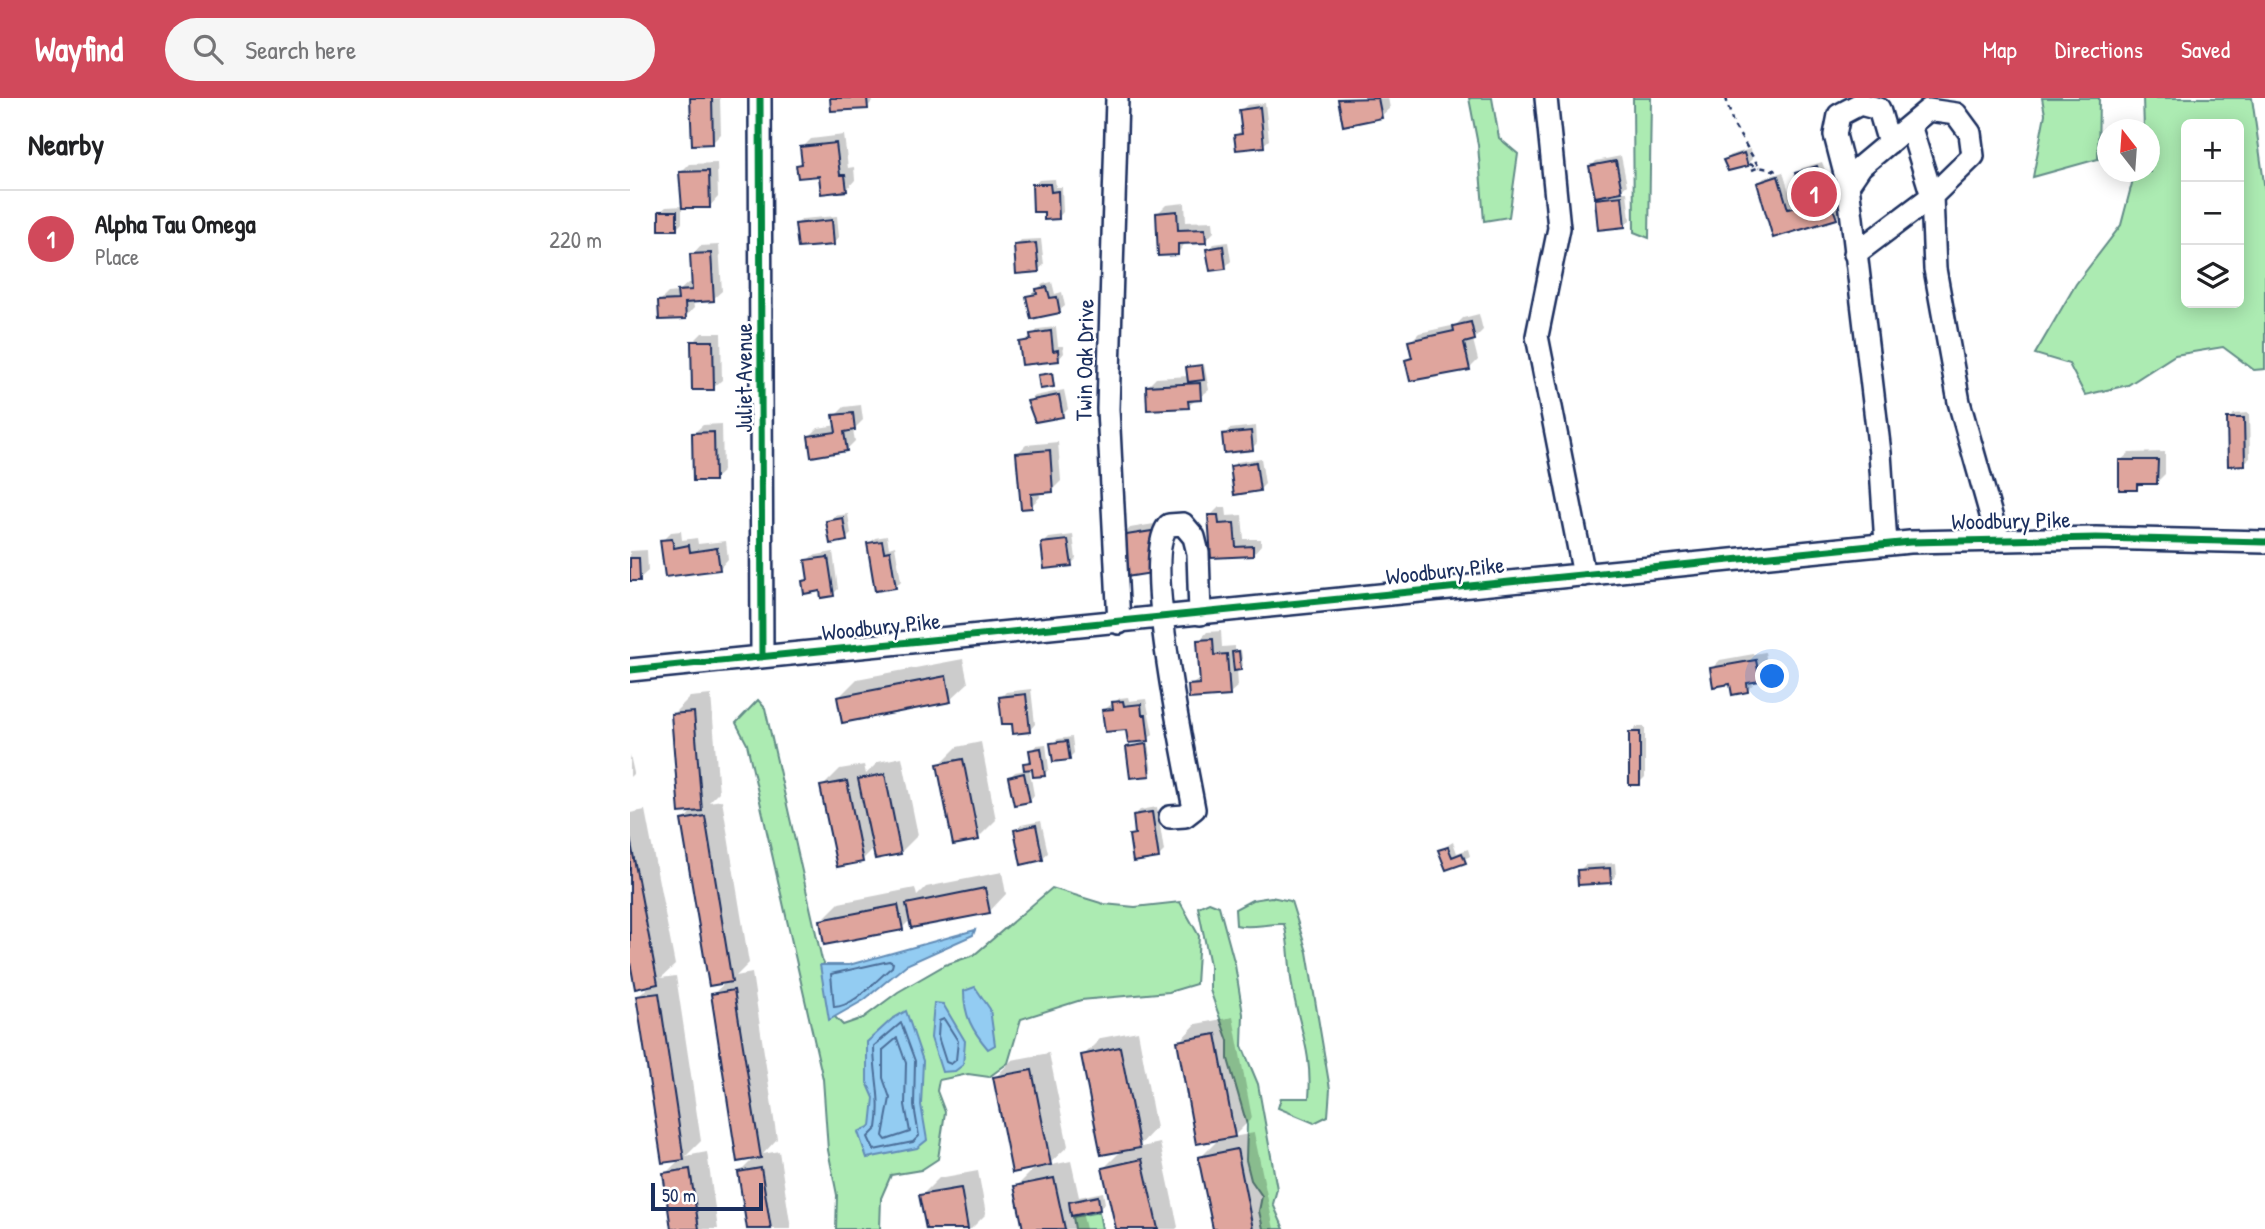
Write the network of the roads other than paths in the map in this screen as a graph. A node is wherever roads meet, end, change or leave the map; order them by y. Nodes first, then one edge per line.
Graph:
1 (760, 98) edge
2 (1117, 98) edge
3 (1546, 98) edge
4 (1955, 106) edge
5 (1917, 113) edge
6 (1889, 143) junction
7 (1848, 185) junction
8 (1932, 196) junction
9 (1855, 254) junction
10 (1998, 540) junction
11 (2265, 542) edge
12 (1886, 544) junction
13 (1584, 575) junction
14 (1200, 614) junction
15 (1161, 618) junction
16 (1119, 623) junction
17 (762, 657) junction
18 (630, 670) edge
19 (1170, 817) dead end

1 - 17 street, Juliet Avenue
2 - 16 street, Twin Oak Drive
3 - 13 street
4 - 5 street
4 - 8 street
5 - 6 street
5 - 8 street
6 - 7 street
6 - 7 street
7 - 9 street
8 - 9 street
8 - 10 street
9 - 12 street
10 - 11 street, Woodbury Pike
10 - 12 street, Woodbury Pike
12 - 13 street, Woodbury Pike
13 - 14 street, Woodbury Pike
14 - 15 street, Woodbury Pike
14 - 15 street
15 - 16 street, Woodbury Pike
15 - 19 street
16 - 17 street, Woodbury Pike
17 - 18 street, Woodbury Pike

